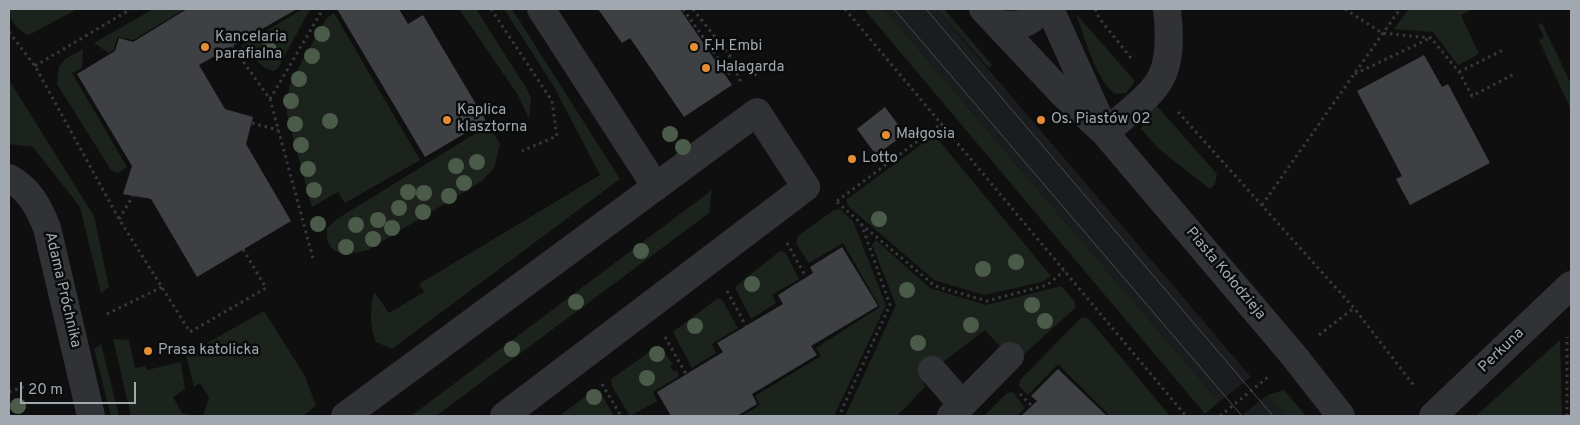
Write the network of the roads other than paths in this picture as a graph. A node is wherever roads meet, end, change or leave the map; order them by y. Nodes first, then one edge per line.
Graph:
1 (540, 9) edge
2 (1038, 9) edge
3 (1050, 9) edge
4 (1167, 9) edge
5 (990, 17) edge
6 (1105, 133) junction
7 (9, 178) edge
8 (656, 187) junction
9 (1571, 285) edge
10 (1010, 356) dead end
11 (932, 370) dead end
12 (957, 410) edge
13 (91, 416) edge
14 (345, 416) edge
15 (504, 416) edge
16 (1341, 416) edge
17 (1433, 416) edge

1 - 8 street
2 - 5 street, Piasta Kołodzieja
3 - 6 street, Piasta Kołodzieja
4 - 6 street
5 - 6 street, Piasta Kołodzieja
6 - 16 street, Piasta Kołodzieja
7 - 13 street, Adama Próchnika
8 - 14 street
8 - 15 street
9 - 17 street, Perkuna
10 - 12 street
11 - 12 street

